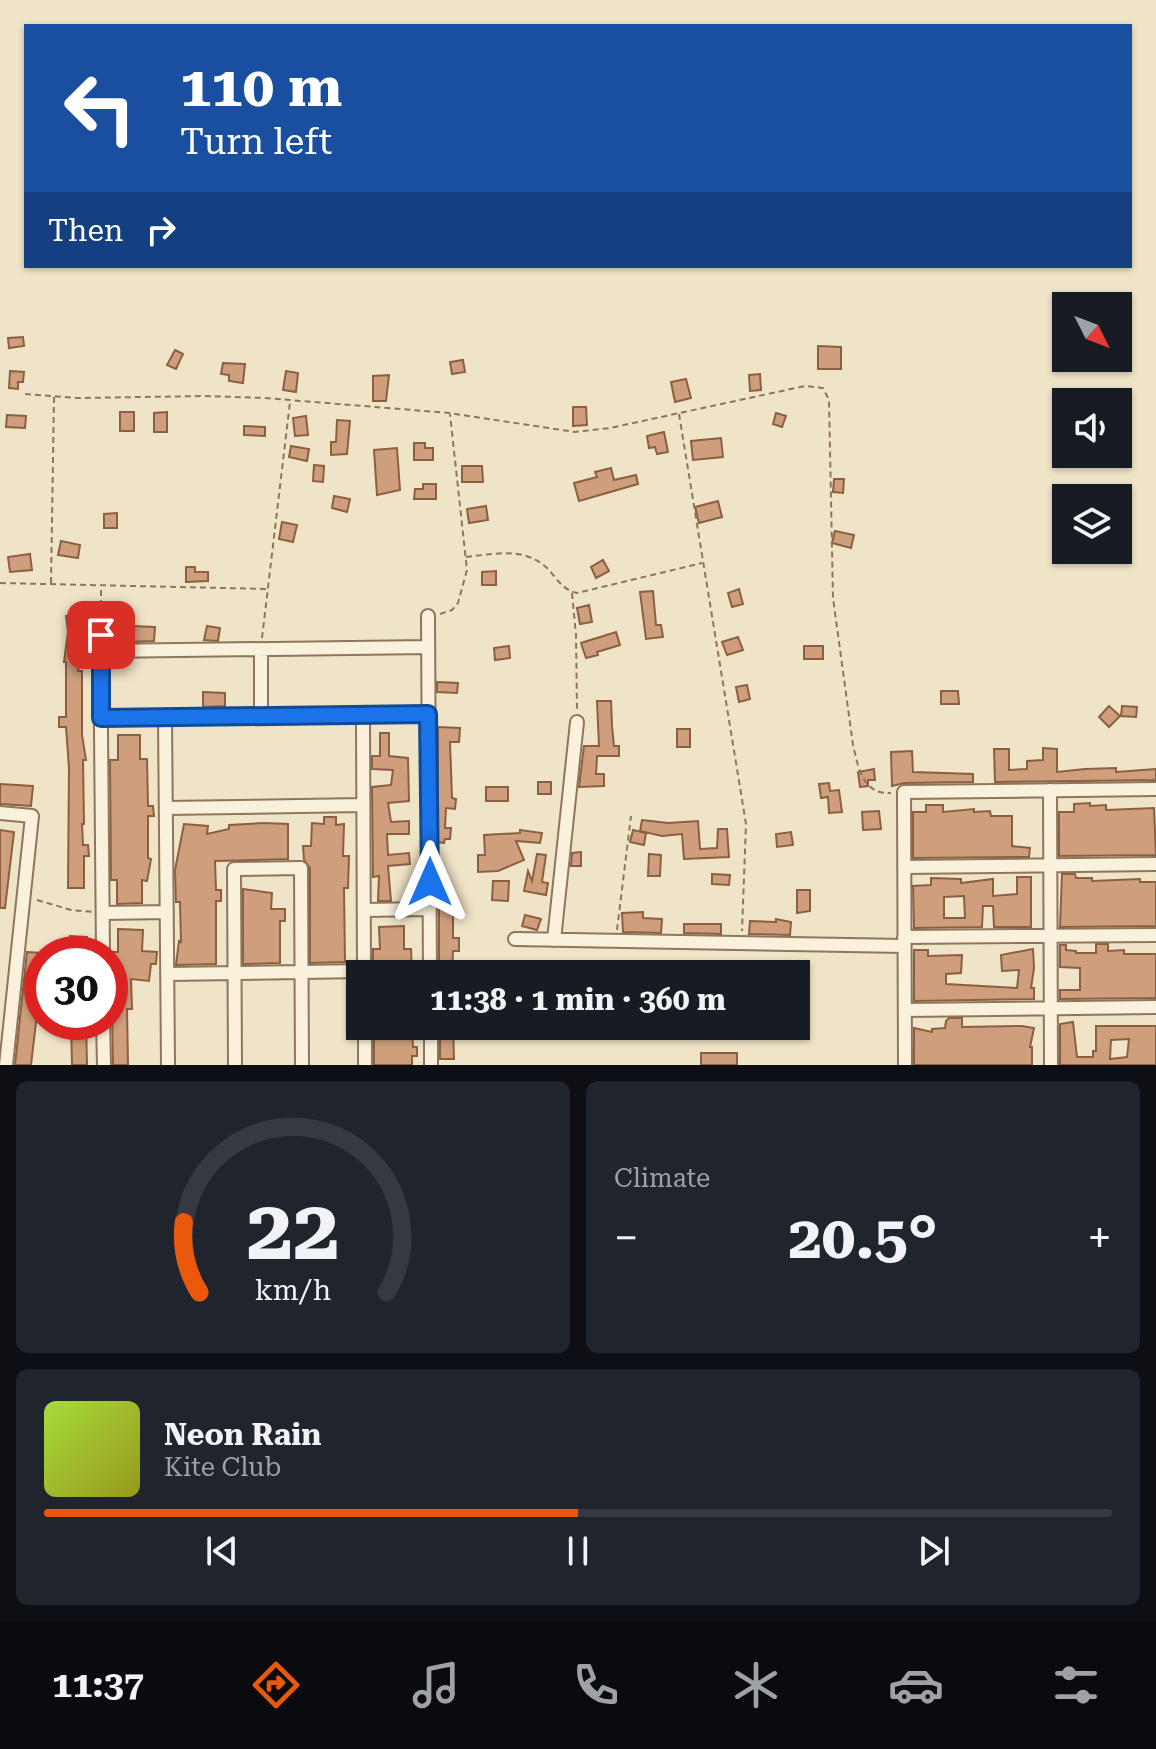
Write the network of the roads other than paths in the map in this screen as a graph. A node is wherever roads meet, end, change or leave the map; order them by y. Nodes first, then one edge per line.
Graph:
1 (428, 616) road end
2 (100, 619) road end
3 (428, 647) junction
4 (261, 649) junction
5 (101, 651) junction
6 (363, 714) junction
7 (428, 714) junction
8 (261, 716) junction
9 (165, 717) junction
10 (101, 718) junction
11 (577, 722) road end
12 (1156, 789) edge
13 (1050, 790) junction
14 (363, 805) junction
15 (166, 808) junction
16 (0, 813) edge
17 (1156, 864) edge
18 (1050, 865) junction
19 (904, 867) junction
20 (430, 909) junction
21 (364, 910) junction
22 (167, 912) junction
23 (103, 913) junction
24 (1156, 935) edge
25 (103, 936) edge
26 (1050, 936) junction
27 (515, 939) dead end
28 (554, 940) junction
29 (904, 942) junction
30 (364, 960) edge
31 (430, 960) edge
32 (301, 972) junction
33 (234, 973) junction
34 (346, 973) edge
35 (167, 974) junction
36 (7, 997) edge
37 (1156, 1007) edge
38 (1050, 1008) junction
39 (905, 1010) junction
40 (103, 1040) edge
41 (365, 1040) edge
42 (431, 1040) edge
43 (6, 1065) edge
44 (104, 1065) edge
45 (168, 1065) edge
46 (235, 1065) edge
47 (302, 1065) edge
48 (365, 1065) edge
49 (431, 1065) edge
50 (905, 1065) edge
51 (1051, 1065) edge

1 - 3 street
2 - 5 street
3 - 4 street
3 - 7 street
4 - 5 street
4 - 8 street
5 - 10 street
6 - 7 street
6 - 8 street
6 - 14 street
7 - 20 street
8 - 9 street
9 - 10 street
9 - 15 street
10 - 23 street
11 - 28 street
12 - 13 street
13 - 18 street
13 - 19 street
14 - 15 street
14 - 21 street
15 - 22 street
16 - 36 street
17 - 18 street
18 - 19 street
18 - 26 street
19 - 29 street
20 - 21 street
20 - 31 street
21 - 30 street
22 - 23 street
22 - 35 street
23 - 25 street
24 - 26 street
26 - 29 street
26 - 38 street
27 - 28 street
28 - 29 street
29 - 39 street
32 - 33 street
32 - 33 street
32 - 34 street
32 - 47 street
33 - 35 street
33 - 46 street
35 - 45 street
36 - 43 street
37 - 38 street
38 - 39 street
38 - 51 street
39 - 50 street
40 - 44 street
41 - 48 street
42 - 49 street

